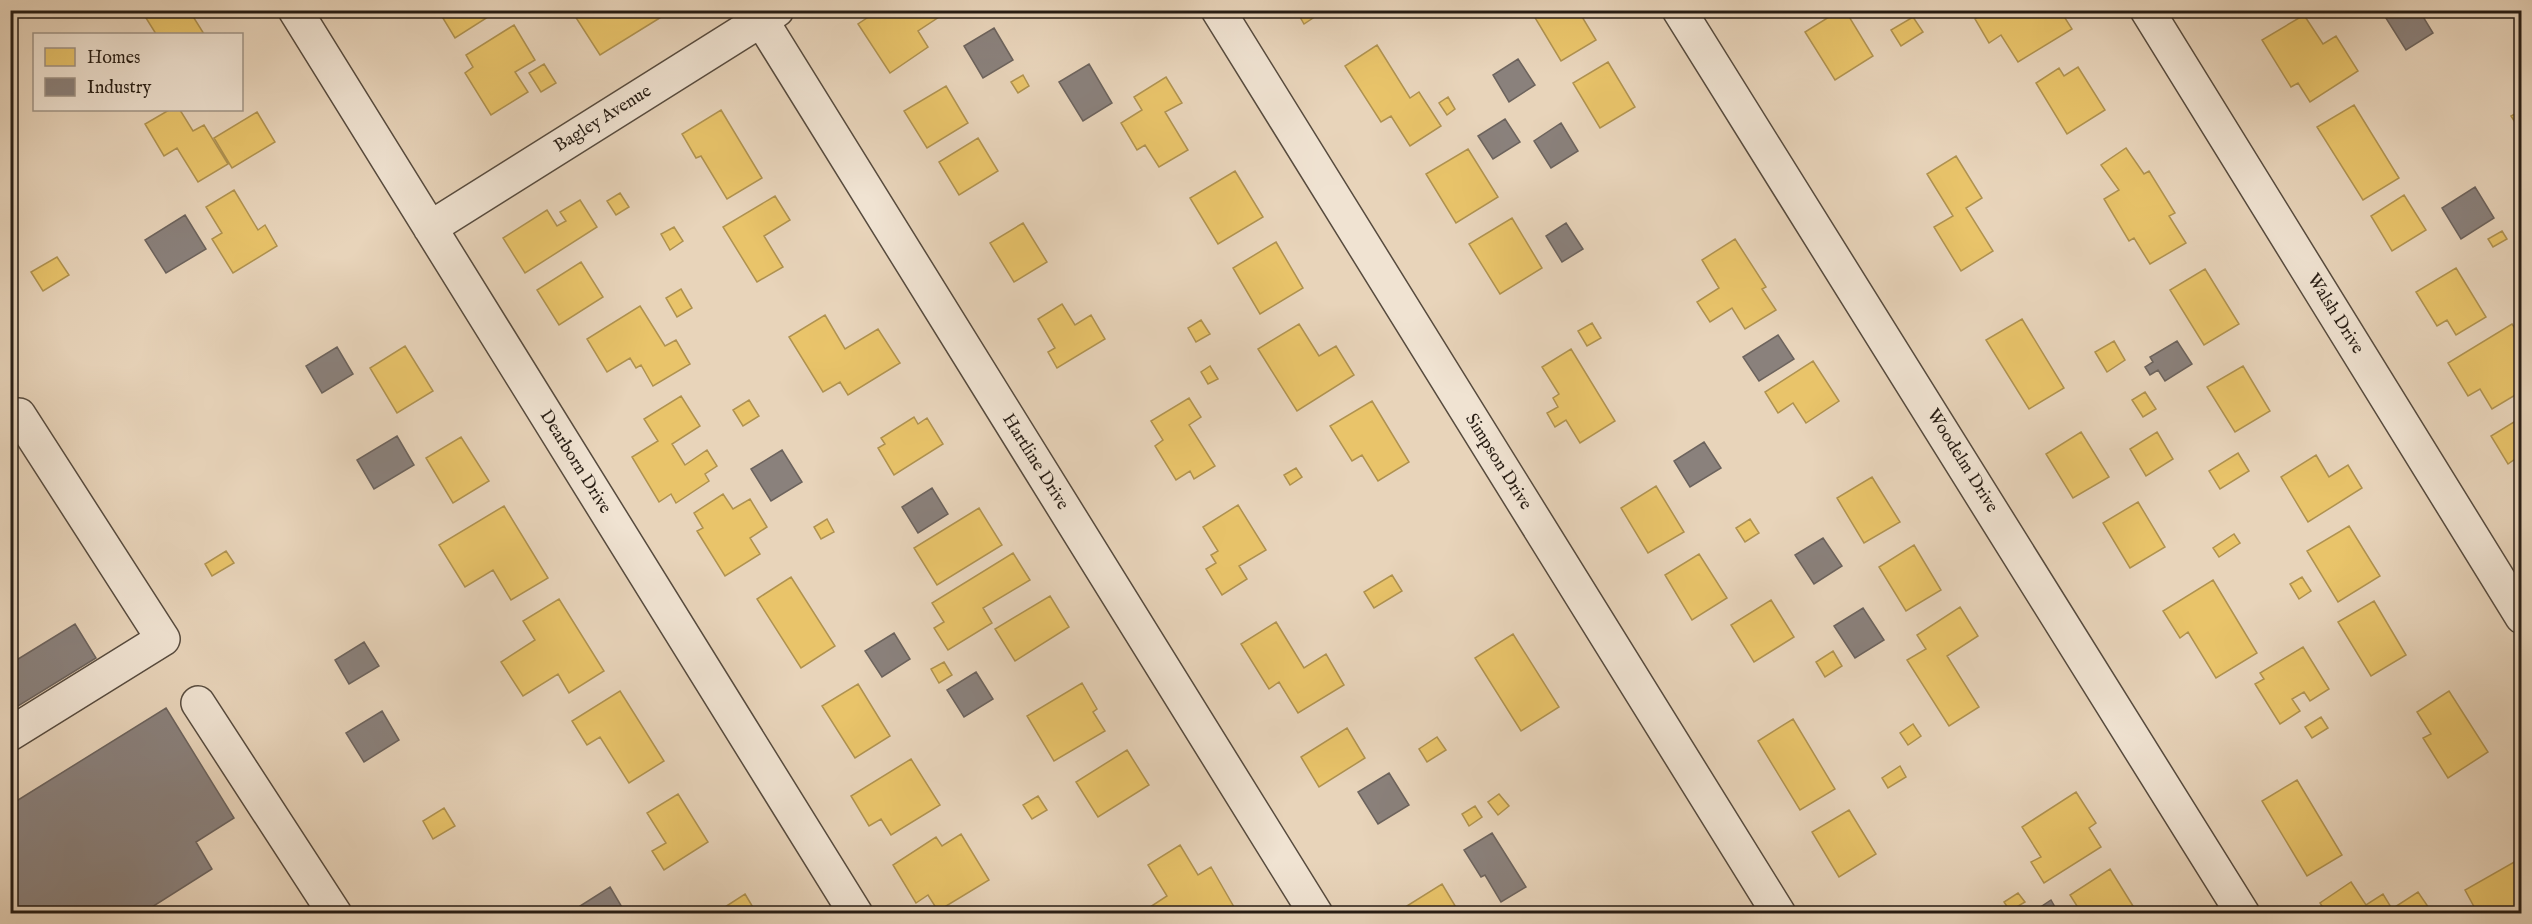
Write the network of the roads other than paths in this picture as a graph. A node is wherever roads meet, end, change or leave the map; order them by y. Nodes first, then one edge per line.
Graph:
1 (295, 10) edge
2 (1218, 10) edge
3 (1679, 10) edge
4 (2147, 10) edge
5 (764, 14) edge
6 (430, 228) junction
7 (13, 412) edge
8 (2522, 617) edge
9 (198, 704) dead end
10 (10, 734) edge
11 (335, 914) edge
12 (856, 914) edge
13 (1316, 914) edge
14 (1779, 914) edge
15 (2243, 914) edge

1 - 6 street, Dearborn Drive
2 - 14 street, Simpson Drive
3 - 15 street, Woodelm Drive
4 - 8 street, Walsh Drive
5 - 6 street, Bagley Avenue
5 - 13 street, Hartline Drive
6 - 12 street, Dearborn Drive
7 - 10 street
9 - 11 street

